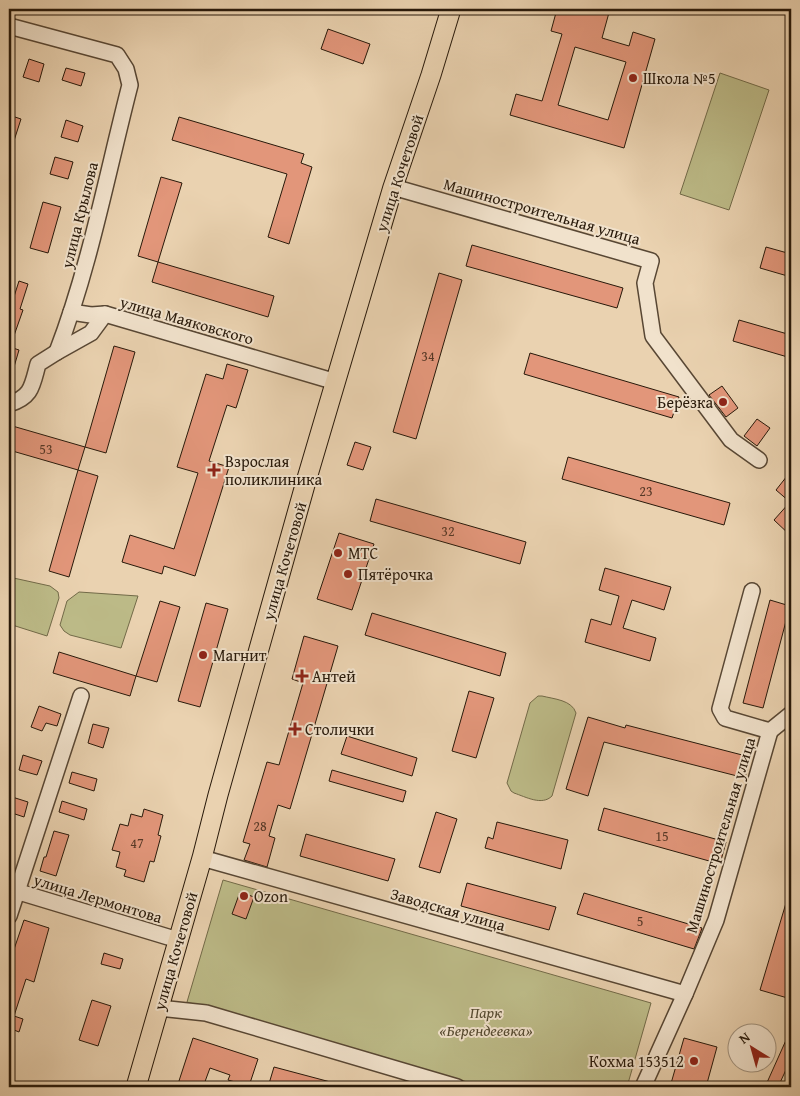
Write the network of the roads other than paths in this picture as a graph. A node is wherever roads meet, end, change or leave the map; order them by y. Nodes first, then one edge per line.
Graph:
1 (450, 9) edge
2 (9, 26) edge
3 (393, 186) junction
4 (71, 312) junction
5 (105, 314) junction
6 (57, 352) junction
7 (336, 382) junction
8 (9, 404) edge
9 (759, 460) dead end
10 (752, 591) dead end
11 (81, 696) dead end
12 (791, 714) edge
13 (770, 731) junction
14 (202, 858) junction
15 (12, 890) edge
16 (9, 916) edge
17 (178, 940) junction
18 (685, 994) junction
19 (159, 1008) junction
20 (448, 1086) edge
21 (136, 1087) edge
22 (643, 1087) edge

1 - 3 main road, улица Кочетовой
2 - 4 street, улица Крылова
3 - 7 main road, улица Кочетовой
3 - 9 street, Машиностроительная улица
4 - 5 street
4 - 6 street, улица Крылова
5 - 6 street, улица Маяковского
5 - 7 street, улица Маяковского
6 - 8 street, улица Маяковского
7 - 14 main road, улица Кочетовой
10 - 13 street
11 - 15 street
12 - 13 street
13 - 18 street, Машиностроительная улица
14 - 17 main road, улица Кочетовой
14 - 18 street, Заводская улица
15 - 16 street
15 - 17 street, улица Лермонтова
17 - 19 main road, улица Кочетовой
18 - 22 street, Машиностроительная улица
19 - 20 street
19 - 21 main road, улица Кочетовой

